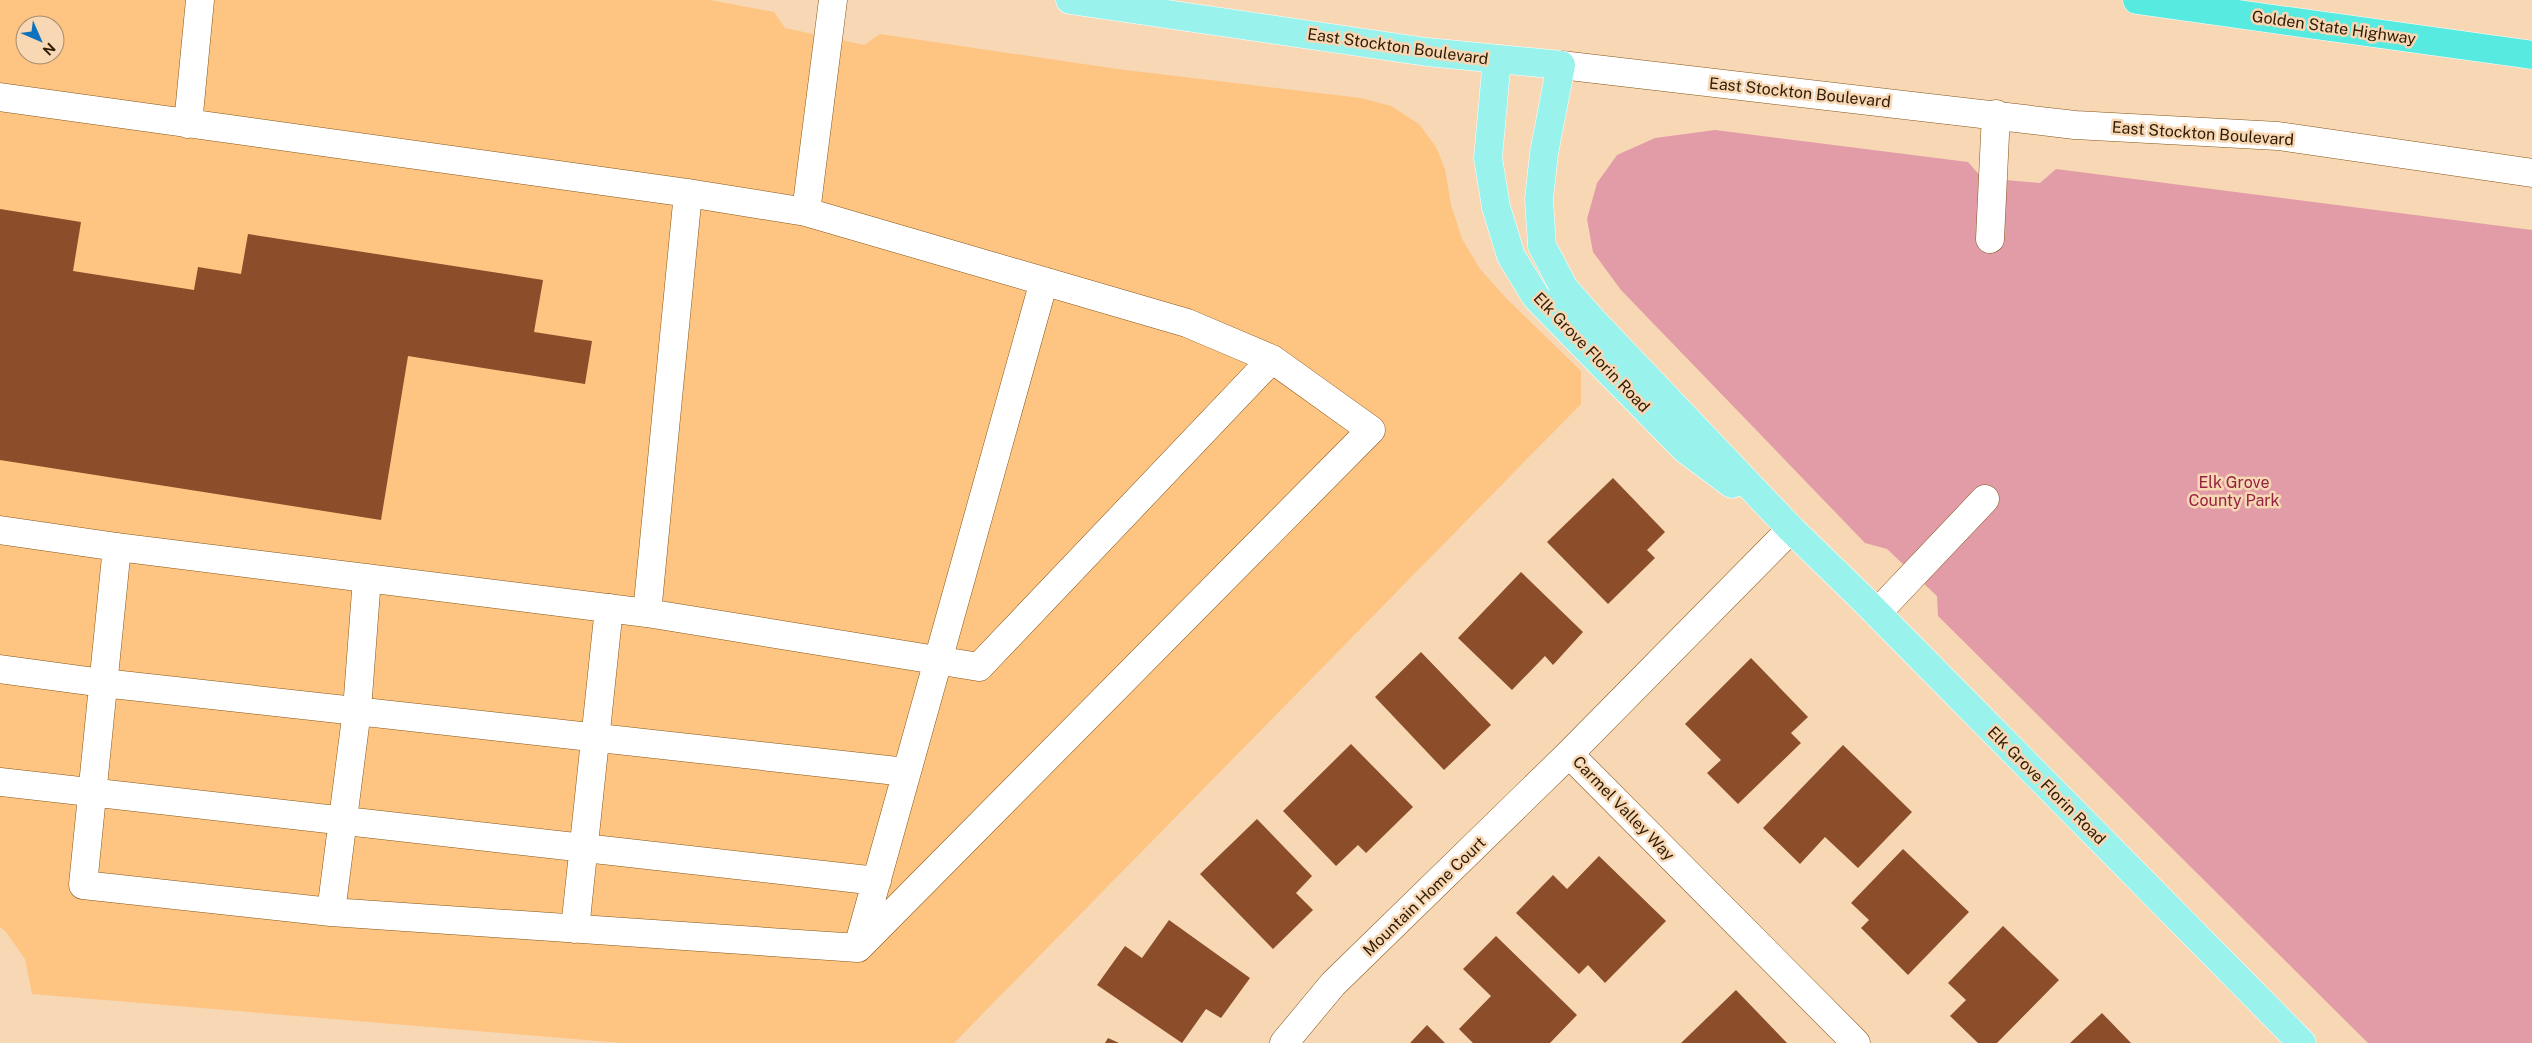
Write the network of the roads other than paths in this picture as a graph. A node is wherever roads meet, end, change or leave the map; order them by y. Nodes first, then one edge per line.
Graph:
1 (200, 0) edge
2 (833, 0) edge
3 (1070, 0) edge
4 (2137, 0) edge
5 (2532, 55) edge
6 (1497, 60) junction
7 (1561, 65) junction
8 (0, 97) edge
9 (1996, 114) junction
10 (188, 124) junction
11 (2532, 173) edge
12 (688, 193) junction
13 (806, 212) junction
14 (1990, 239) dead end
15 (1044, 281) junction
16 (1272, 358) junction
17 (1985, 499) dead end
18 (1790, 528) junction
19 (0, 530) edge
20 (117, 547) junction
21 (367, 578) junction
22 (609, 608) junction
23 (647, 613) junction
24 (1877, 613) junction
25 (938, 660) junction
26 (0, 669) edge
27 (103, 683) junction
28 (357, 710) junction
29 (597, 737) junction
30 (1569, 754) junction
31 (906, 772) junction
32 (0, 782) edge
33 (92, 791) junction
34 (343, 820) junction
35 (584, 847) junction
36 (877, 881) junction
37 (331, 912) junction
38 (575, 929) junction
39 (858, 948) junction
40 (1284, 1043) edge
41 (1856, 1043) edge
42 (2302, 1043) edge

1 - 10 street
2 - 13 street
3 - 6 main road, East Stockton Boulevard
4 - 5 highway, Golden State Highway
6 - 7 main road, East Stockton Boulevard
6 - 18 main road, Elk Grove Florin Road
7 - 9 street, East Stockton Boulevard
7 - 18 main road, Elk Grove Florin Road
8 - 10 street
9 - 11 street, East Stockton Boulevard
9 - 14 street
10 - 12 street
12 - 13 street
12 - 23 street
13 - 15 street
15 - 16 street
15 - 25 street
16 - 25 street
16 - 39 street
17 - 24 street
18 - 24 main road, Elk Grove Florin Road
18 - 30 street, Carmel Valley Way
19 - 20 street
20 - 21 street
20 - 27 street
21 - 22 street
21 - 28 street
22 - 23 street
22 - 29 street
23 - 25 street
24 - 42 main road, Elk Grove Florin Road
25 - 31 street
26 - 27 street
27 - 28 street
27 - 33 street
28 - 29 street
28 - 34 street
29 - 31 street
29 - 35 street
30 - 40 street, Mountain Home Court
30 - 41 street, Carmel Valley Way
31 - 36 street
32 - 33 street
33 - 34 street
33 - 37 street
34 - 35 street
34 - 37 street
35 - 36 street
35 - 38 street
36 - 39 street
37 - 38 street
38 - 39 street

